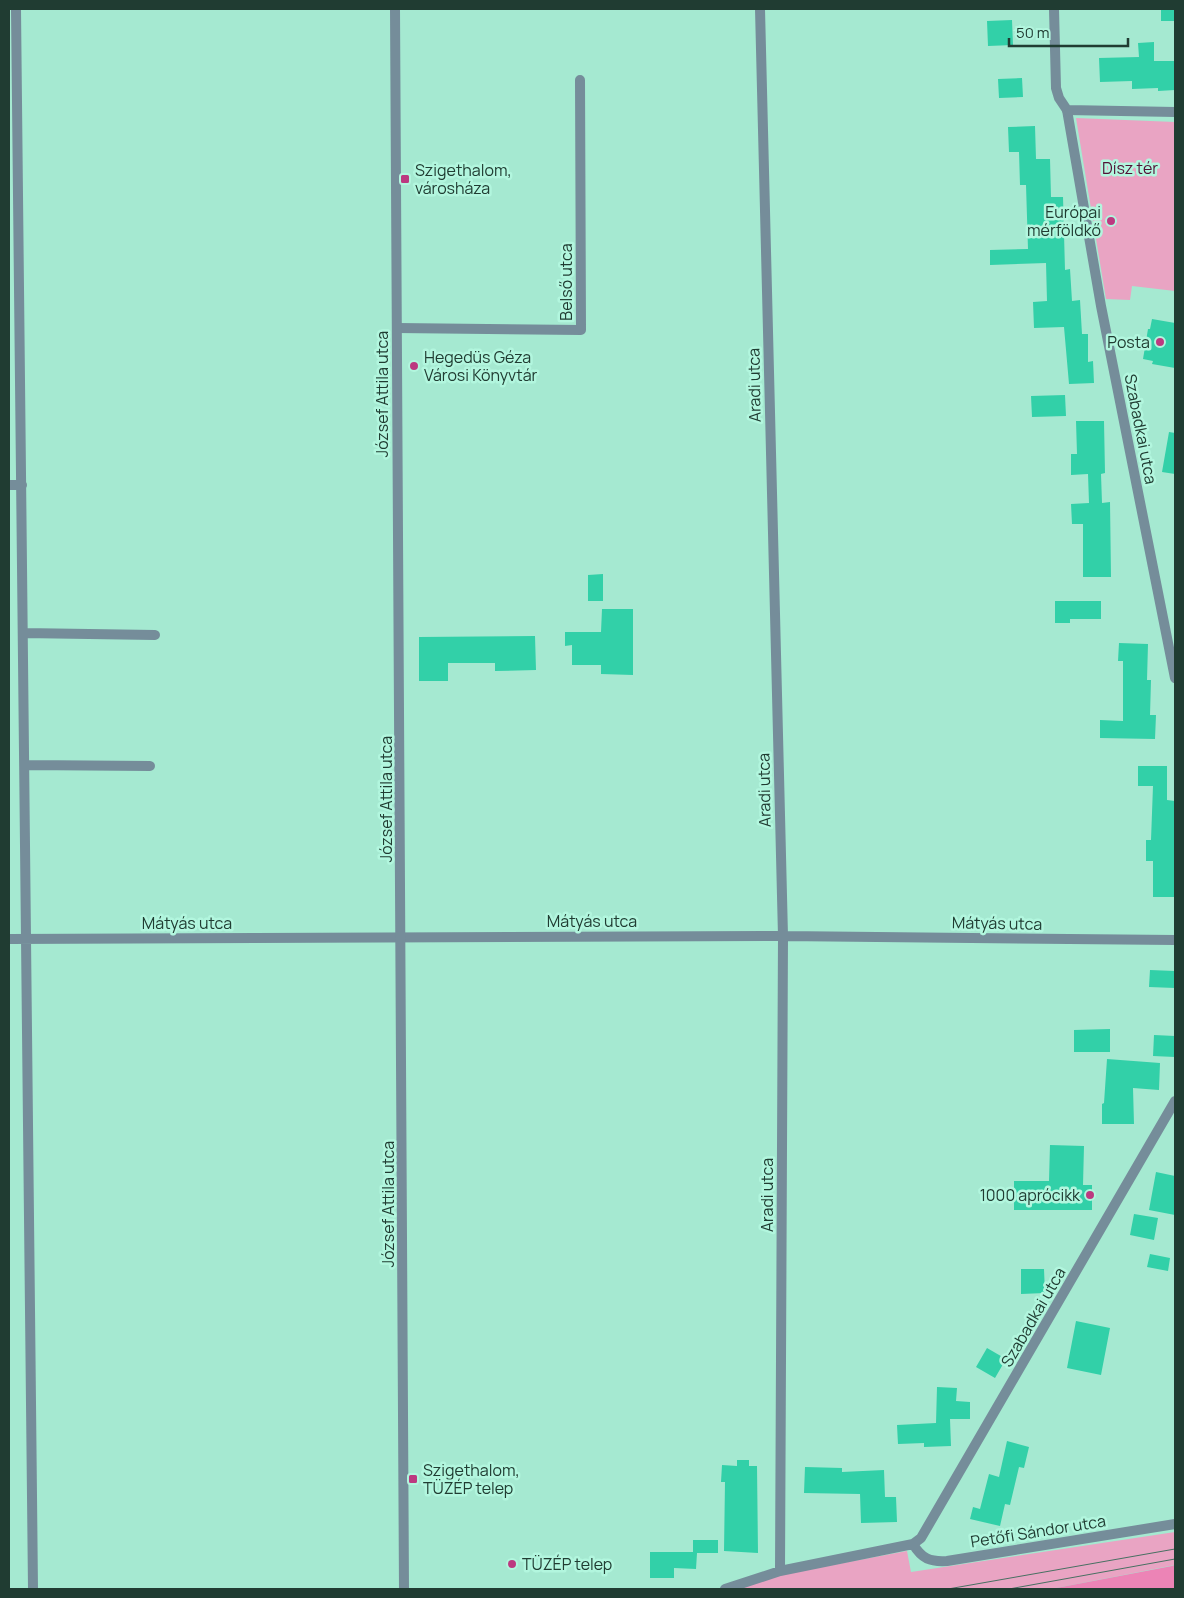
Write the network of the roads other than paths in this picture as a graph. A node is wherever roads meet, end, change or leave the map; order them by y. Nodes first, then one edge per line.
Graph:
1 (16, 9) edge
2 (395, 9) edge
3 (760, 9) edge
4 (1054, 9) edge
5 (580, 80) dead end
6 (1067, 110) junction
7 (1175, 112) edge
8 (397, 328) junction
9 (9, 485) edge
10 (22, 485) junction
11 (23, 633) junction
12 (155, 635) dead end
13 (1175, 678) edge
14 (25, 765) junction
15 (150, 766) dead end
16 (783, 936) junction
17 (402, 937) junction
18 (9, 938) edge
19 (27, 939) junction
20 (1175, 940) edge
21 (1175, 1101) edge
22 (1175, 1524) edge
23 (912, 1544) junction
24 (780, 1571) junction
25 (33, 1589) edge
26 (404, 1589) edge
27 (725, 1589) edge

1 - 10 street
2 - 8 street, József Attila utca
3 - 16 street, Aradi utca
4 - 6 street, Szabadkai utca
5 - 8 street, Belső utca
6 - 7 street
6 - 13 street, Szabadkai utca
8 - 17 street, József Attila utca
9 - 10 street
10 - 11 street
11 - 12 street
11 - 14 street
14 - 15 street
14 - 19 street
16 - 17 street, Mátyás utca
16 - 20 street, Mátyás utca
16 - 24 street, Aradi utca
17 - 19 street, Mátyás utca
17 - 26 street, József Attila utca
18 - 19 street, Mátyás utca
19 - 25 street
21 - 23 street, Szabadkai utca
22 - 23 street, Petőfi Sándor utca
23 - 24 street
24 - 27 street

